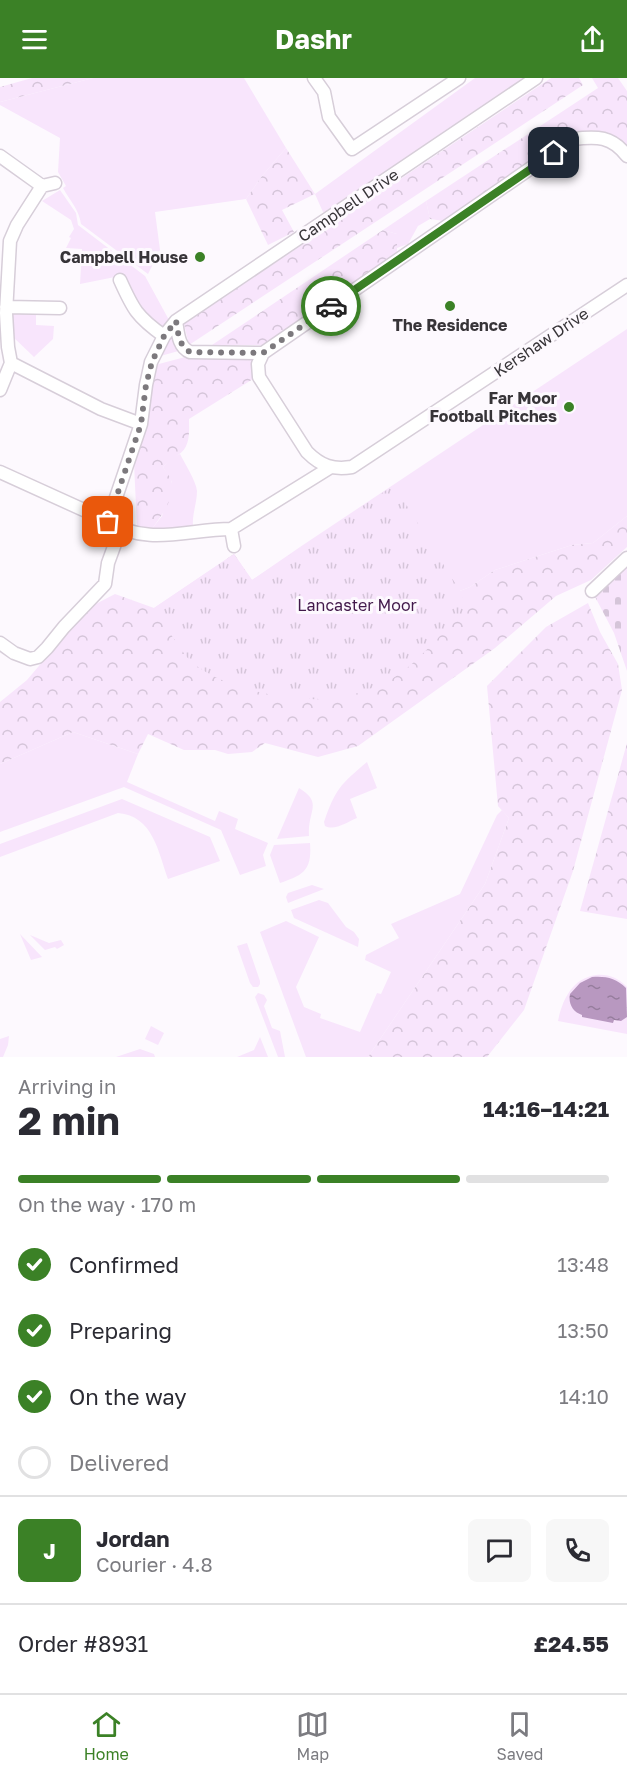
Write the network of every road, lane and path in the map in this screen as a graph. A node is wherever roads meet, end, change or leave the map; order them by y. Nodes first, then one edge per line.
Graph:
1 (314, 78) edge
2 (459, 78) edge
3 (536, 78) edge
4 (0, 156) edge
5 (627, 156) edge
6 (55, 183) dead end
7 (42, 186) junction
8 (5, 240) edge
9 (120, 280) dead end
10 (627, 285) edge
11 (6, 307) junction
12 (60, 308) dead end
13 (176, 321) junction
14 (164, 336) junction
15 (8, 347) junction
16 (263, 353) junction
17 (12, 363) junction
18 (43, 380) junction
19 (2, 382) edge
20 (141, 424) junction
21 (331, 467) junction
22 (0, 472) edge
23 (108, 522) junction
24 (231, 529) junction
25 (120, 530) junction
26 (234, 546) dead end
27 (627, 558) edge
28 (592, 591) dead end
29 (0, 643) edge

1 - 2 street
3 - 13 street, Campbell Drive
4 - 7 street
5 - 16 street
6 - 7 street
7 - 8 street
8 - 11 street
9 - 14 street
10 - 21 street, Kershaw Drive
11 - 12 street
11 - 15 street
13 - 14 street, Campbell Drive
13 - 16 street
14 - 20 street, Campbell Drive
15 - 17 street
15 - 18 street
16 - 21 street
17 - 18 street
17 - 19 street
18 - 20 street
20 - 23 street, Campbell Drive
21 - 24 street
22 - 23 street
23 - 25 street
24 - 25 street
24 - 26 street
25 - 29 street
27 - 28 street

